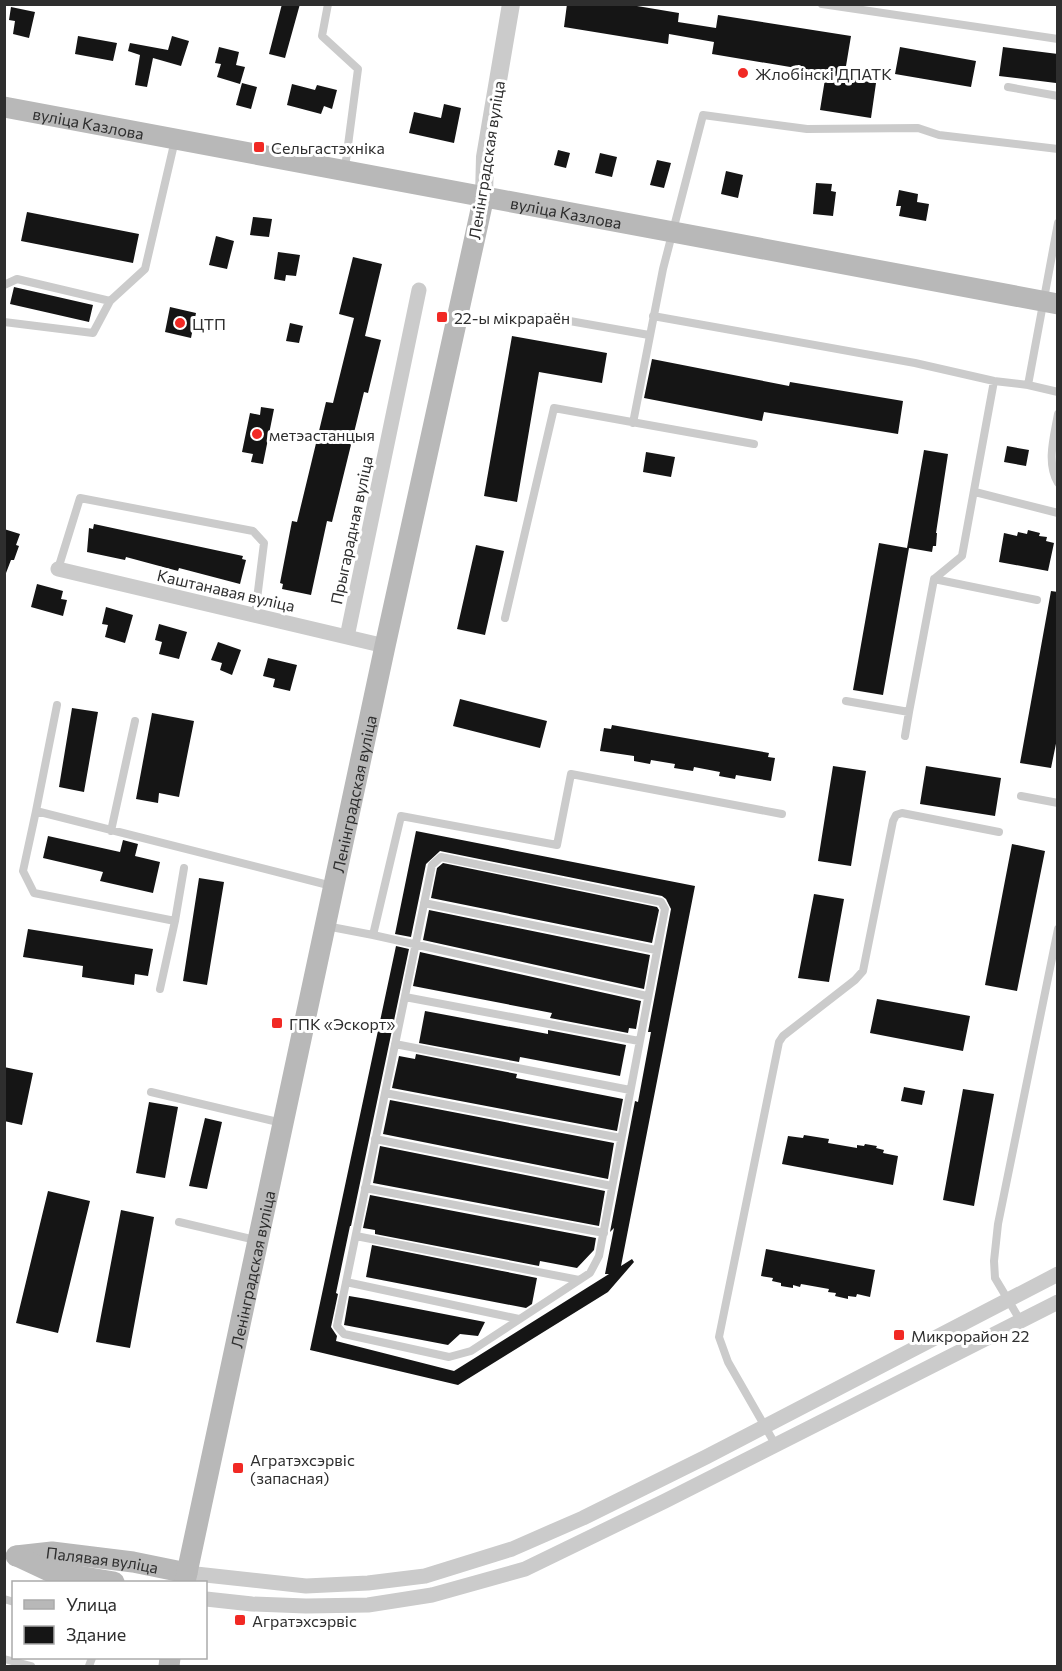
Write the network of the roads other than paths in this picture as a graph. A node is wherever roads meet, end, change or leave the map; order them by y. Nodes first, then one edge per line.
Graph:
1 (328, 4) edge
2 (511, 4) edge
3 (822, 4) edge
4 (1058, 39) edge
5 (1008, 87) dead end
6 (1058, 96) edge
7 (4, 107) edge
8 (175, 139) junction
9 (1058, 149) edge
10 (345, 170) junction
11 (484, 196) junction
12 (1058, 223) edge
13 (673, 231) junction
14 (4, 285) edge
15 (419, 290) dead end
16 (110, 301) junction
17 (1051, 303) edge
18 (653, 316) junction
19 (547, 317) dead end
20 (4, 322) edge
21 (649, 335) junction
22 (994, 381) junction
23 (1028, 385) junction
24 (1058, 392) edge
25 (1058, 414) edge
26 (633, 423) junction
27 (754, 444) dead end
28 (1058, 483) edge
29 (975, 492) junction
30 (1058, 513) edge
31 (58, 569) joint
32 (934, 579) junction
33 (1037, 600) dead end
34 (255, 615) junction
35 (505, 618) dead end
36 (347, 637) junction
37 (385, 646) junction
38 (846, 701) dead end
39 (57, 705) dead end
40 (909, 712) junction
41 (135, 721) dead end
42 (905, 736) dead end
43 (1021, 796) dead end
44 (1058, 802) edge
45 (36, 811) junction
46 (782, 814) dead end
47 (111, 831) junction
48 (999, 832) dead end
49 (184, 868) dead end
50 (333, 887) junction
51 (424, 903) junction
52 (175, 921) junction
53 (325, 926) junction
54 (1058, 929) edge
55 (373, 935) junction
56 (415, 946) junction
57 (656, 950) junction
58 (160, 989) dead end
59 (647, 996) junction
60 (405, 997) junction
61 (639, 1041) junction
62 (395, 1044) junction
63 (630, 1090) junction
64 (151, 1092) dead end
65 (385, 1093) junction
66 (283, 1123) junction
67 (621, 1138) junction
68 (375, 1139) junction
69 (612, 1186) junction
70 (365, 1188) junction
71 (179, 1222) dead end
72 (604, 1233) junction
73 (356, 1236) junction
74 (258, 1240) junction
75 (1058, 1274) edge
76 (579, 1280) junction
77 (346, 1282) junction
78 (1007, 1300) junction
79 (1058, 1302) edge
80 (519, 1319) junction
81 (1020, 1320) junction
82 (765, 1426) junction
83 (776, 1444) junction
84 (10, 1554) edge
85 (186, 1578) edge
86 (108, 1581) edge
87 (207, 1599) edge
88 (4, 1659) edge
89 (31, 1666) edge

1 - 10 lane
2 - 11 street, Ленінградская вуліца
3 - 4 lane
5 - 6 lane
7 - 8 main road, вуліца Казлова
8 - 10 main road, вуліца Казлова
8 - 16 lane
9 - 13 lane
10 - 11 main road, вуліца Казлова
11 - 13 main road, вуліца Казлова
11 - 37 main road, Ленінградская вуліца
12 - 17 lane
13 - 17 main road, вуліца Казлова
13 - 18 lane
14 - 16 lane
15 - 36 street, Прыгарадная вуліца
16 - 20 lane
17 - 23 lane
18 - 21 lane
18 - 22 lane
19 - 21 lane
21 - 26 lane
22 - 23 lane
22 - 29 lane
23 - 24 lane
25 - 28 lane
26 - 27 lane
26 - 35 lane
29 - 30 lane
29 - 32 lane
31 - 34 street, Каштанавая вуліца
31 - 34 lane
32 - 33 lane
32 - 40 lane
34 - 36 street, Каштанавая вуліца
36 - 37 street, Каштанавая вуліца
37 - 50 main road, Ленінградская вуліца
38 - 40 lane
39 - 45 lane
40 - 42 lane
41 - 47 lane
43 - 44 lane
45 - 47 lane
45 - 52 lane
46 - 55 lane
47 - 50 lane
48 - 82 lane
49 - 52 lane
50 - 53 main road, Ленінградская вуліца
51 - 56 lane
51 - 57 lane
51 - 57 lane
52 - 58 lane
53 - 55 lane
53 - 66 main road, Ленінградская вуліца
54 - 78 lane
55 - 56 lane
56 - 59 lane
56 - 60 lane
57 - 59 lane
59 - 61 lane
60 - 61 lane
60 - 62 lane
61 - 63 lane
62 - 63 lane
62 - 65 lane
63 - 67 lane
64 - 66 lane
65 - 67 lane
65 - 68 lane
66 - 74 main road, Ленінградская вуліца
67 - 69 lane
68 - 69 lane
68 - 70 lane
69 - 72 lane
70 - 72 lane
70 - 73 lane
71 - 74 lane
72 - 76 lane
73 - 76 lane
73 - 77 lane
74 - 85 main road, Ленінградская вуліца
75 - 78 street
76 - 80 lane
77 - 80 lane
77 - 80 lane
78 - 81 lane
78 - 82 street
79 - 81 street
81 - 83 street
82 - 83 lane
82 - 85 street
83 - 87 street
84 - 85 main road, Палявая вуліца
84 - 86 main road, Палявая вуліца
88 - 89 lane

